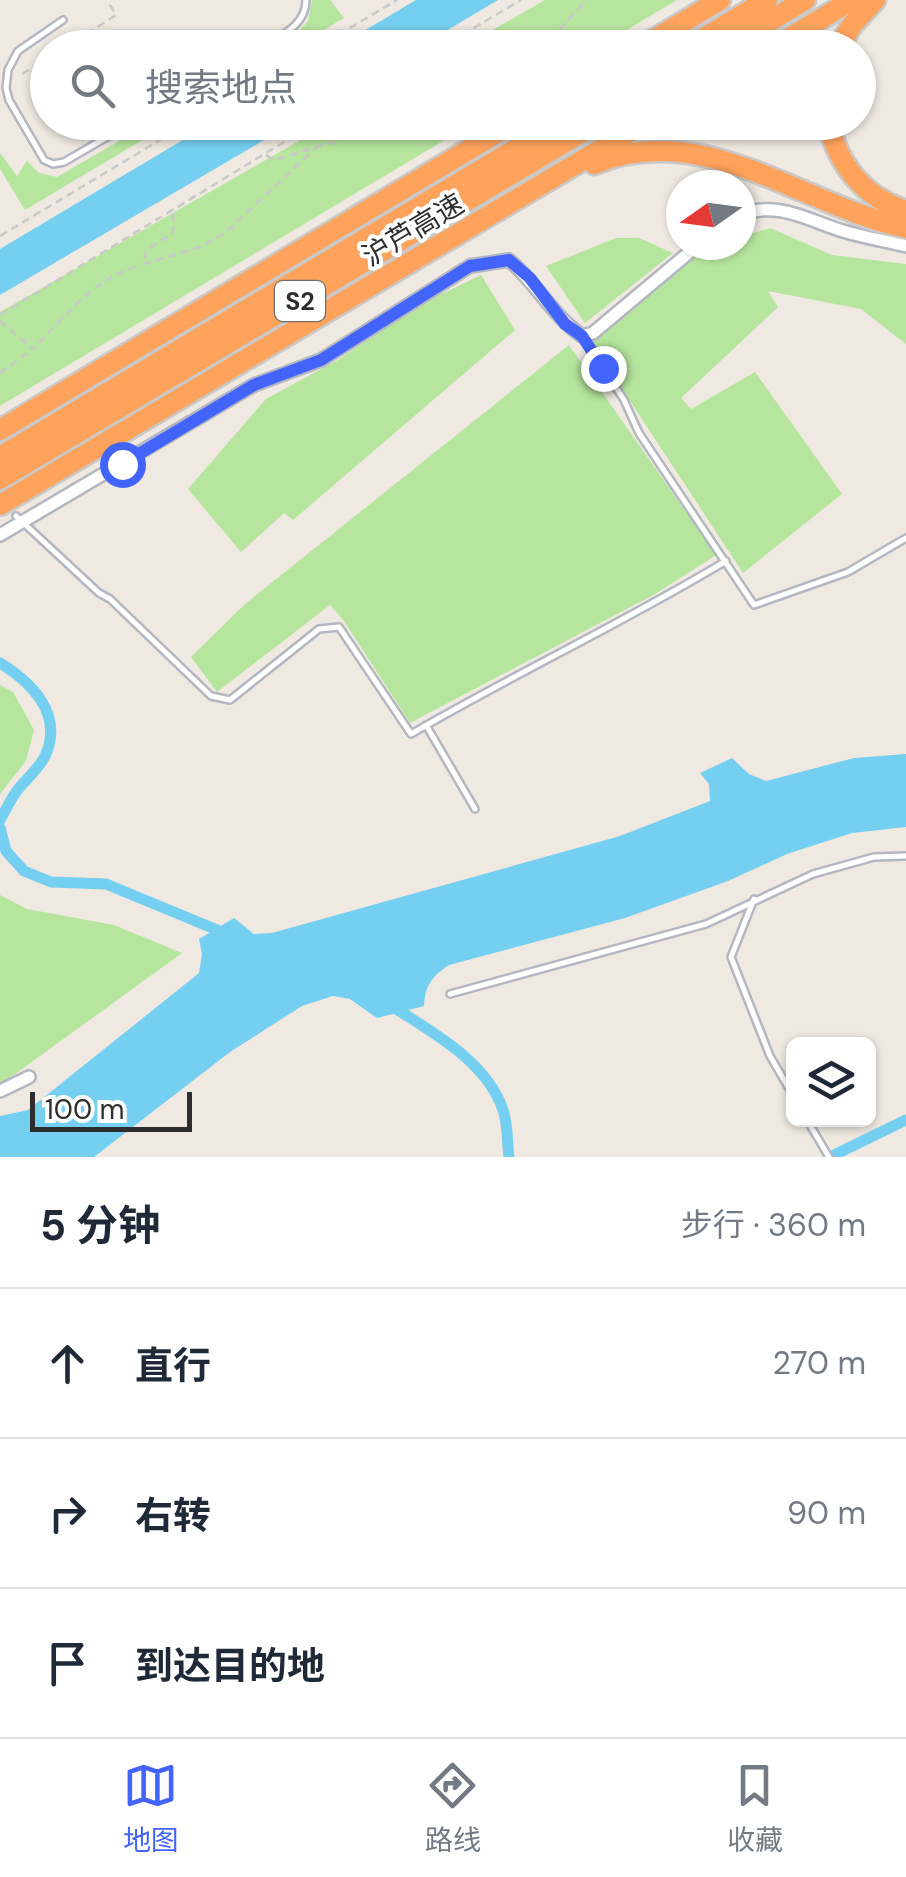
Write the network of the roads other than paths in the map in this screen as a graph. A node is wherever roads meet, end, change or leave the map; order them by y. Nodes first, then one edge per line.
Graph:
1 (306, 0) edge
2 (696, 0) edge
3 (720, 0) edge
4 (767, 0) edge
5 (805, 0) edge
6 (852, 0) edge
7 (875, 0) edge
8 (62, 20) dead end
9 (48, 30) edge
10 (288, 30) edge
11 (652, 30) edge
12 (670, 30) edge
13 (717, 30) edge
14 (755, 30) edge
15 (803, 30) edge
16 (849, 30) edge
17 (30, 43) edge
18 (30, 139) edge
19 (31, 140) edge
20 (102, 140) edge
21 (484, 140) edge
22 (532, 140) edge
23 (569, 140) edge
24 (617, 140) edge
25 (834, 140) edge
26 (906, 210) edge
27 (756, 211) edge
28 (906, 228) edge
29 (906, 246) edge
30 (680, 260) edge
31 (382, 280) junction
32 (582, 336) junction
33 (0, 430) edge
34 (0, 457) edge
35 (0, 480) edge
36 (13, 515) edge
37 (0, 535) edge
38 (906, 538) edge
39 (726, 561) junction
40 (426, 726) junction
41 (475, 810) dead end
42 (906, 856) edge
43 (754, 899) junction
44 (450, 994) dead end
45 (30, 1078) dead end
46 (786, 1083) edge
47 (0, 1091) edge
48 (811, 1127) edge
49 (829, 1157) edge

1 - 10 lane
2 - 11 highway
3 - 12 highway
4 - 13 highway
5 - 14 highway
6 - 15 highway
7 - 16 highway
8 - 9 lane
17 - 18 lane
19 - 20 lane
21 - 33 highway, 沪芦高速 / S2
22 - 34 highway, 沪芦高速 / S2
23 - 35 highway, 沪芦高速 / S2
24 - 31 highway, 沪芦高速 / S2
25 - 26 highway
27 - 29 street
28 - 31 highway
30 - 32 street
31 - 36 highway, 沪芦高速 / S2
32 - 36 street
32 - 39 lane
36 - 37 street
36 - 40 lane
38 - 39 lane
39 - 40 lane
40 - 41 lane
42 - 43 lane
43 - 44 lane
43 - 46 lane
45 - 47 street
48 - 49 lane

